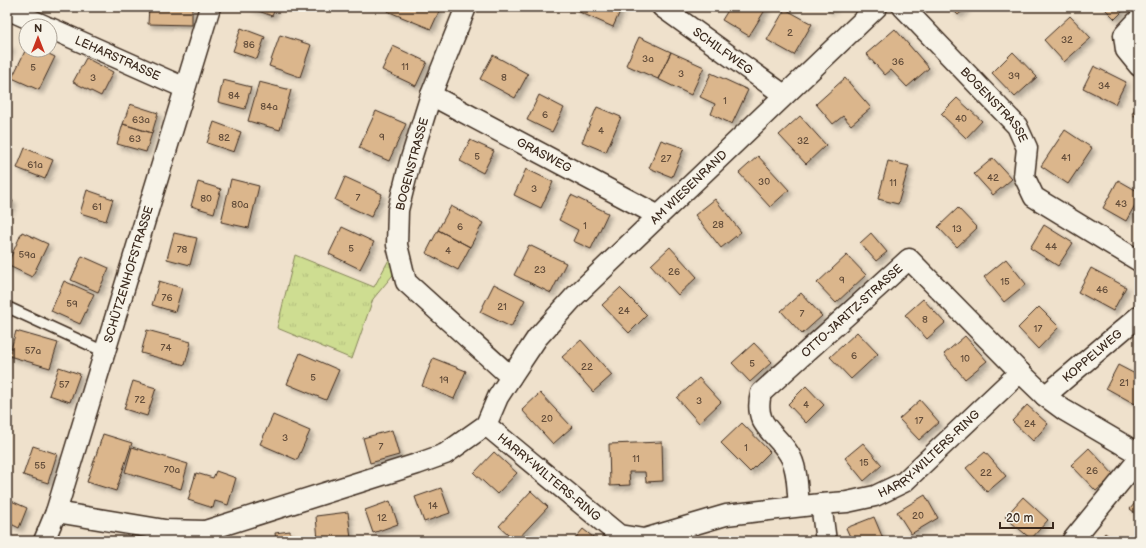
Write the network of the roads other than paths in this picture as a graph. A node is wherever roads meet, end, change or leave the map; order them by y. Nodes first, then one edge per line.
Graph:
1 (210, 7) edge
2 (466, 7) edge
3 (662, 7) edge
4 (877, 7) edge
5 (903, 7) edge
6 (8, 11) edge
7 (25, 18) edge
8 (1139, 19) edge
9 (58, 32) edge
10 (1139, 66) edge
11 (185, 88) junction
12 (431, 95) junction
13 (784, 95) junction
14 (657, 215) junction
15 (1139, 261) edge
16 (7, 307) edge
17 (1139, 316) edge
18 (105, 352) junction
19 (1020, 372) junction
20 (511, 377) junction
21 (1045, 396) junction
22 (486, 425) junction
23 (1139, 454) edge
24 (1139, 459) edge
25 (821, 504) junction
26 (799, 505) junction
27 (56, 512) junction
28 (203, 536) edge
29 (44, 541) edge
30 (826, 541) edge
31 (1072, 541) edge

1 - 11 street, SCHÜTZENHOFSTRASSE
2 - 12 street, BOGENSTRASSE
3 - 13 street, SCHILFWEG
4 - 13 street, AM WIESENRAND
5 - 15 street, BOGENSTRASSE
6 - 7 street
8 - 10 street
9 - 11 street, LEHARSTRASSE
11 - 18 street, SCHÜTZENHOFSTRASSE
12 - 14 street, GRASWEG
12 - 20 street, BOGENSTRASSE
13 - 14 street, AM WIESENRAND
14 - 20 street, AM WIESENRAND
16 - 18 lane
17 - 21 street, KOPPELWEG
18 - 27 street, SCHÜTZENHOFSTRASSE
19 - 21 street, OTTO-JARITZ-STRASSE
19 - 25 street, HARRY-WILTERS-RING
19 - 26 street, OTTO-JARITZ-STRASSE
20 - 22 street, HARRY-WILTERS-RING
21 - 23 street
22 - 26 street, HARRY-WILTERS-RING
22 - 28 street, HARRY-WILTERS-RING
24 - 31 street
25 - 26 street, HARRY-WILTERS-RING
25 - 30 street
27 - 28 street, HARRY-WILTERS-RING
27 - 29 street, SCHÜTZENHOFSTRASSE

